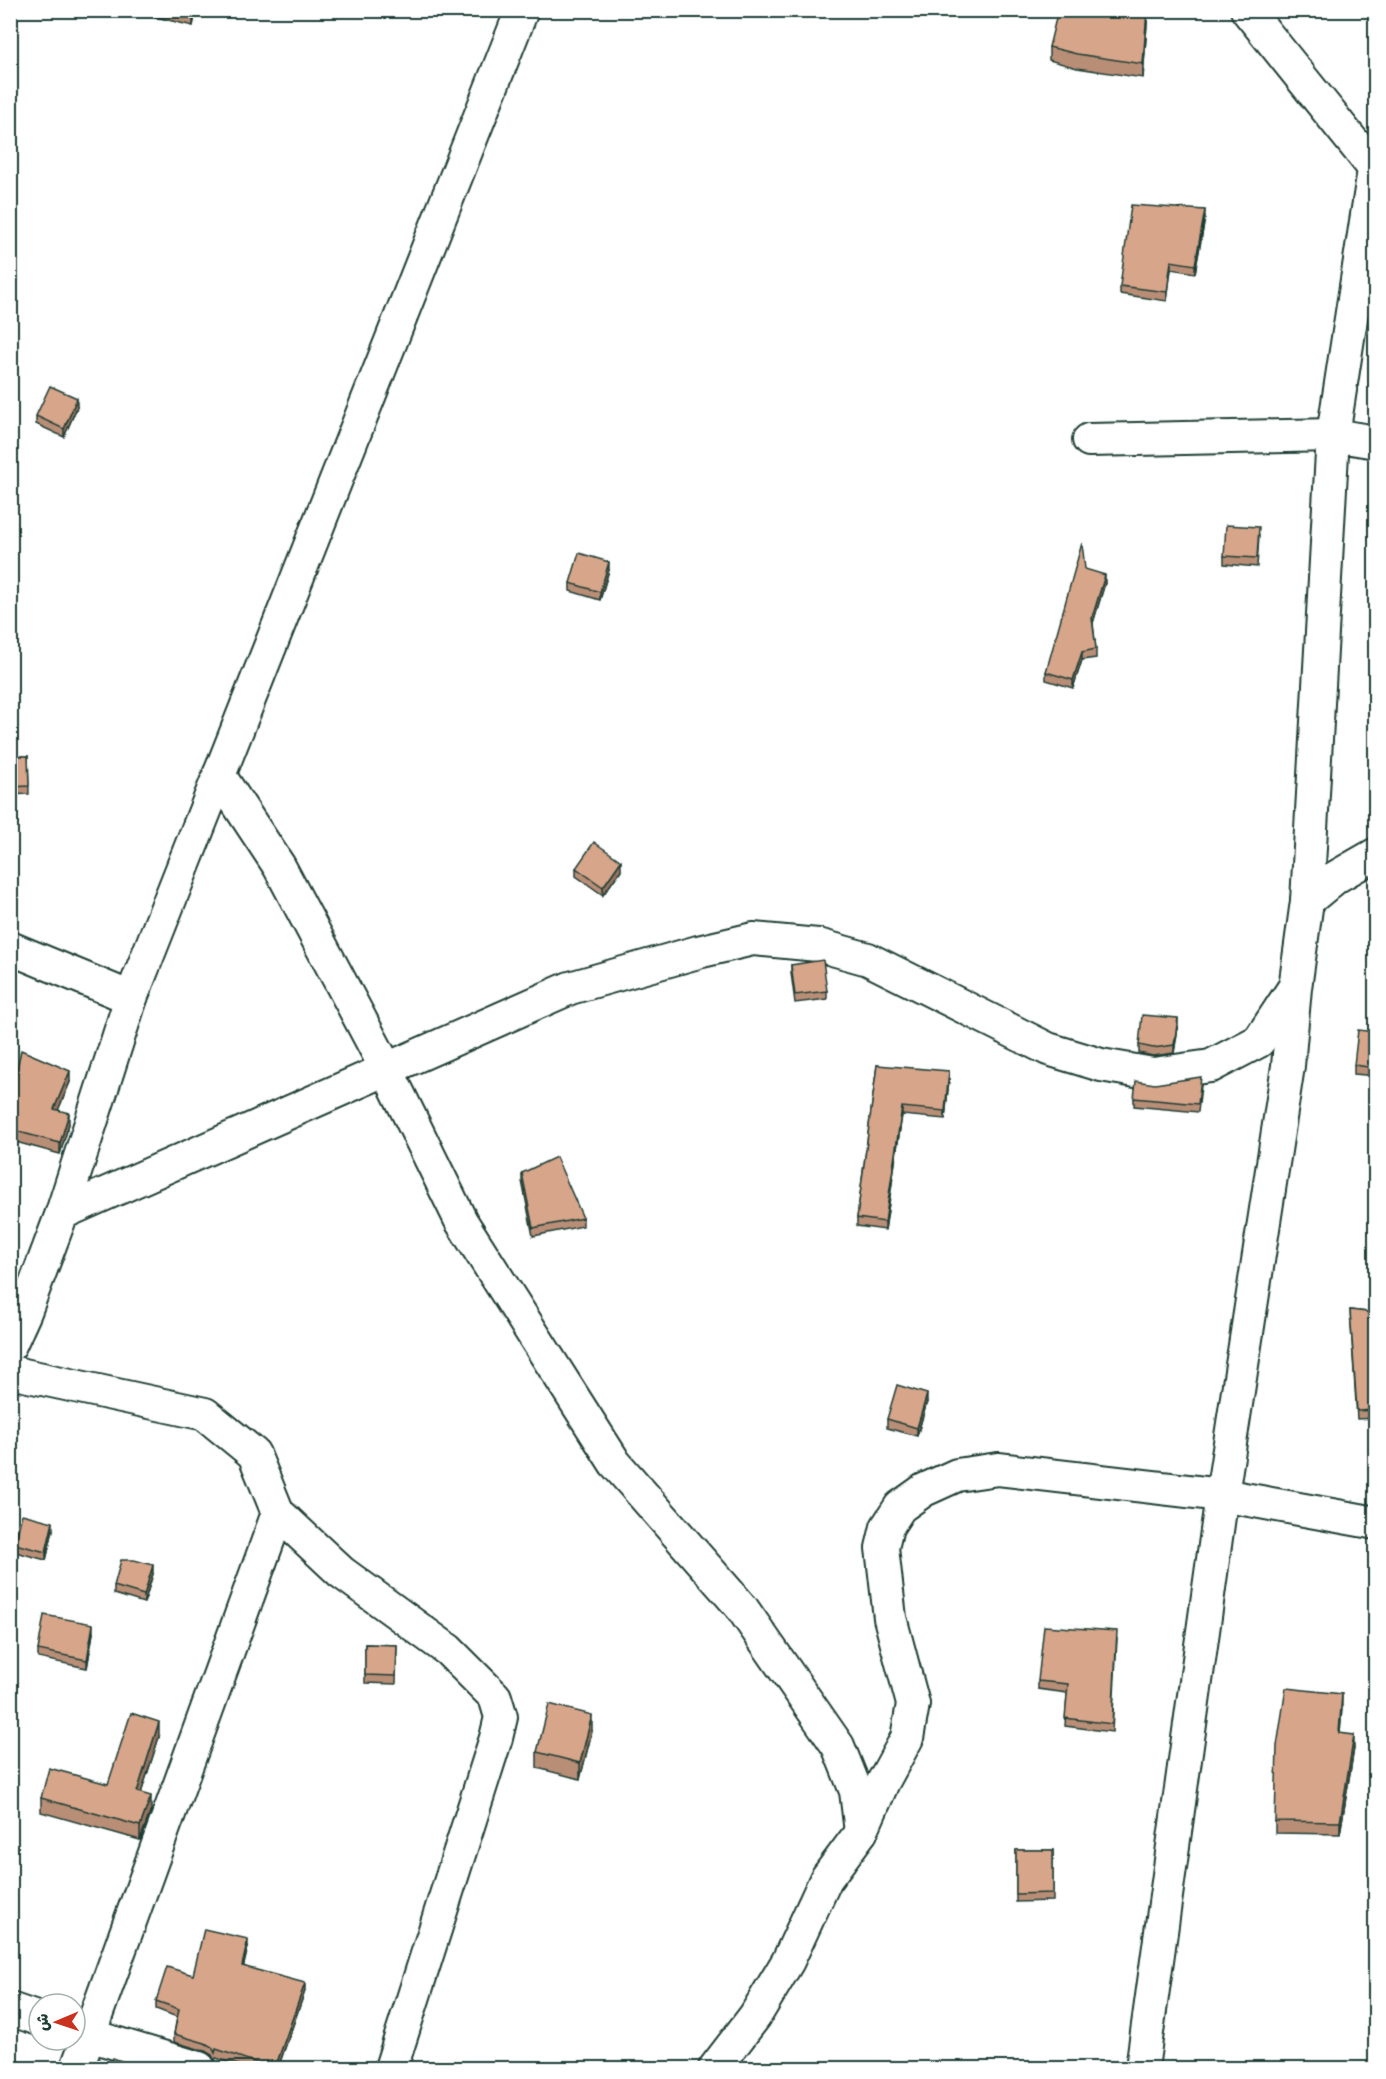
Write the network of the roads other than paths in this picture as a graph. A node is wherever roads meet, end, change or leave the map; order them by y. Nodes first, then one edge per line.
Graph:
1 (522, 10) edge
2 (1247, 10) edge
3 (1375, 163) edge
4 (1333, 435) junction
5 (1089, 440) dead end
6 (1376, 442) edge
7 (219, 775) junction
8 (1376, 854) edge
9 (1307, 901) junction
10 (10, 948) edge
11 (1294, 988) junction
12 (131, 998) junction
13 (386, 1068) junction
14 (62, 1212) junction
15 (18, 1310) edge
16 (10, 1345) edge
17 (10, 1372) edge
18 (1222, 1496) junction
19 (278, 1513) junction
20 (1376, 1523) edge
21 (861, 1832) junction
22 (10, 2009) edge
23 (27, 2015) edge
24 (87, 2021) edge
25 (87, 2035) edge
26 (79, 2052) edge
27 (77, 2068) edge
28 (200, 2068) edge
29 (391, 2068) edge
30 (715, 2068) edge
31 (1142, 2068) edge

1 - 7 street
2 - 3 street
3 - 4 street
4 - 5 street
4 - 6 street
4 - 9 street
7 - 12 street
7 - 13 street
8 - 9 street
9 - 11 street
10 - 12 street
11 - 13 street
11 - 18 street
12 - 14 street
13 - 14 street
13 - 21 street
14 - 15 street
15 - 16 street
17 - 19 street
18 - 20 street
18 - 21 street
18 - 31 street
19 - 24 street
19 - 29 street
21 - 30 street
22 - 23 street
25 - 28 street
26 - 27 street

